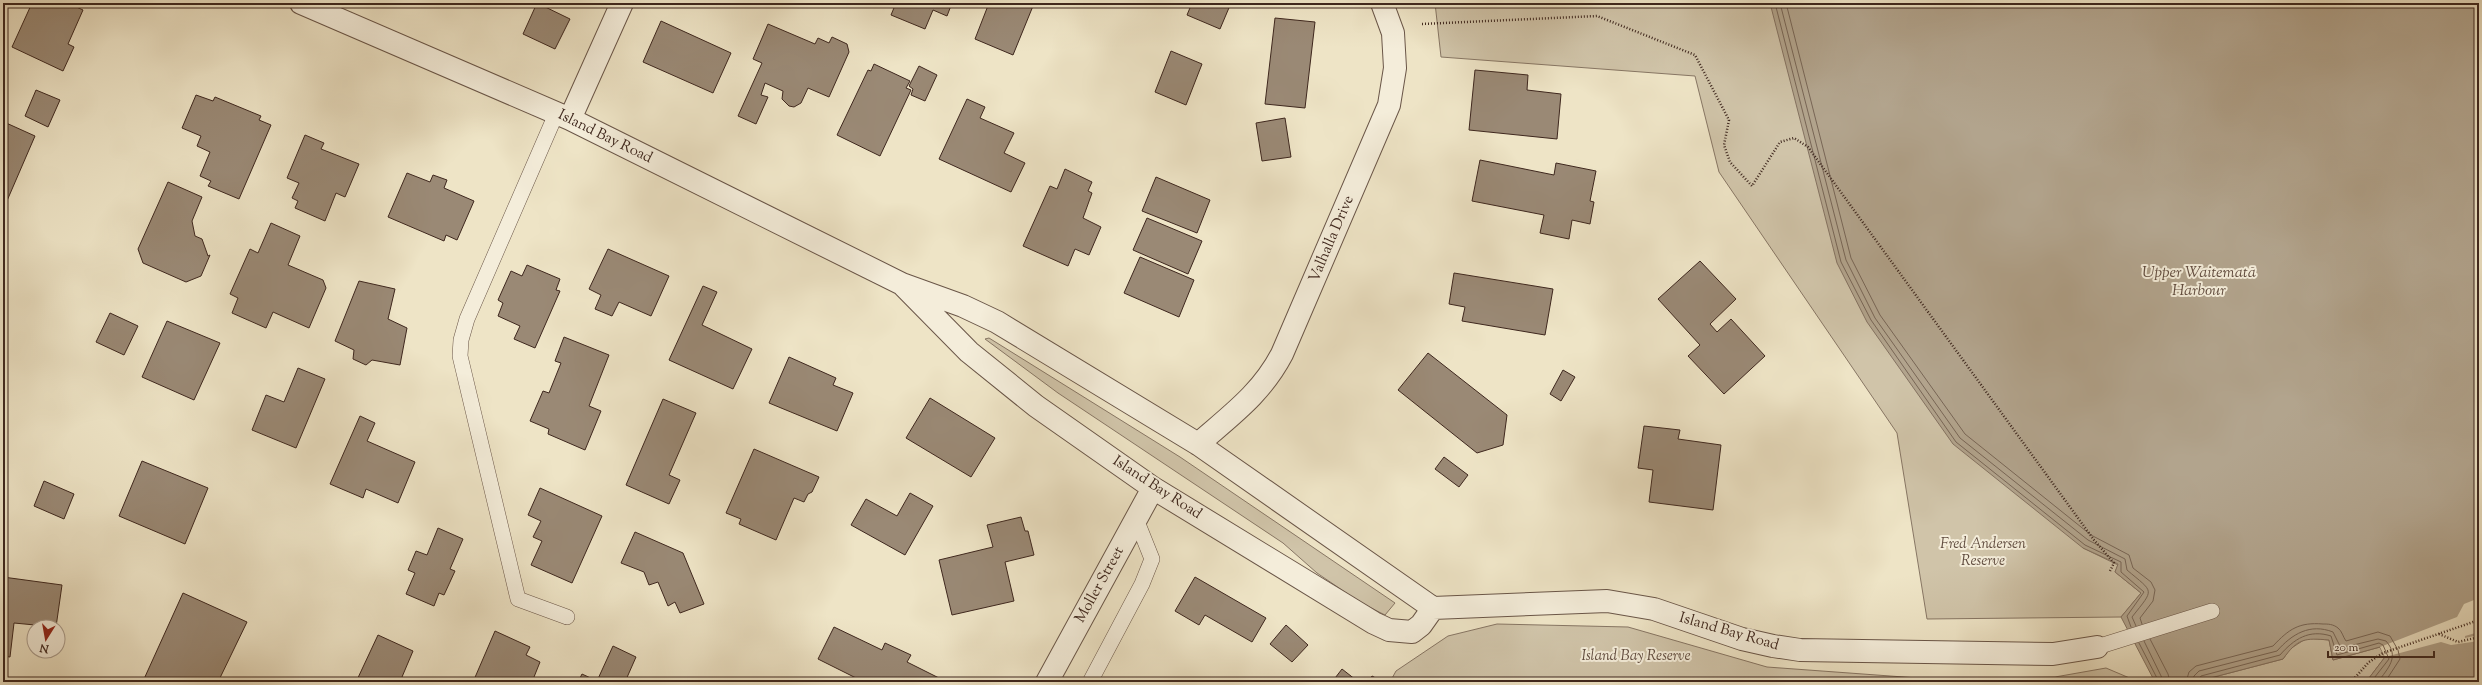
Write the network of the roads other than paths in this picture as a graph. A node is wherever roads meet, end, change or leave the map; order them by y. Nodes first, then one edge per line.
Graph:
1 (301, 3) edge
2 (622, 3) edge
3 (1382, 3) edge
4 (563, 116) junction
5 (902, 284) junction
6 (1198, 444) junction
7 (1153, 488) junction
8 (1136, 519) junction
9 (1433, 608) junction
10 (2212, 611) dead end
11 (567, 617) dead end
12 (2097, 647) joint
13 (1047, 682) edge
14 (1090, 682) edge

1 - 4 street, Island Bay Road
2 - 4 street
3 - 6 street, Valhalla Drive
4 - 5 street, Island Bay Road
4 - 11 lane
5 - 6 street, Island Bay Road
5 - 7 street, Island Bay Road
6 - 9 street, Island Bay Road
7 - 8 street, Moller Street
7 - 9 street, Island Bay Road
8 - 13 street, Moller Street
8 - 14 lane
9 - 12 street, Island Bay Road
10 - 12 lane

